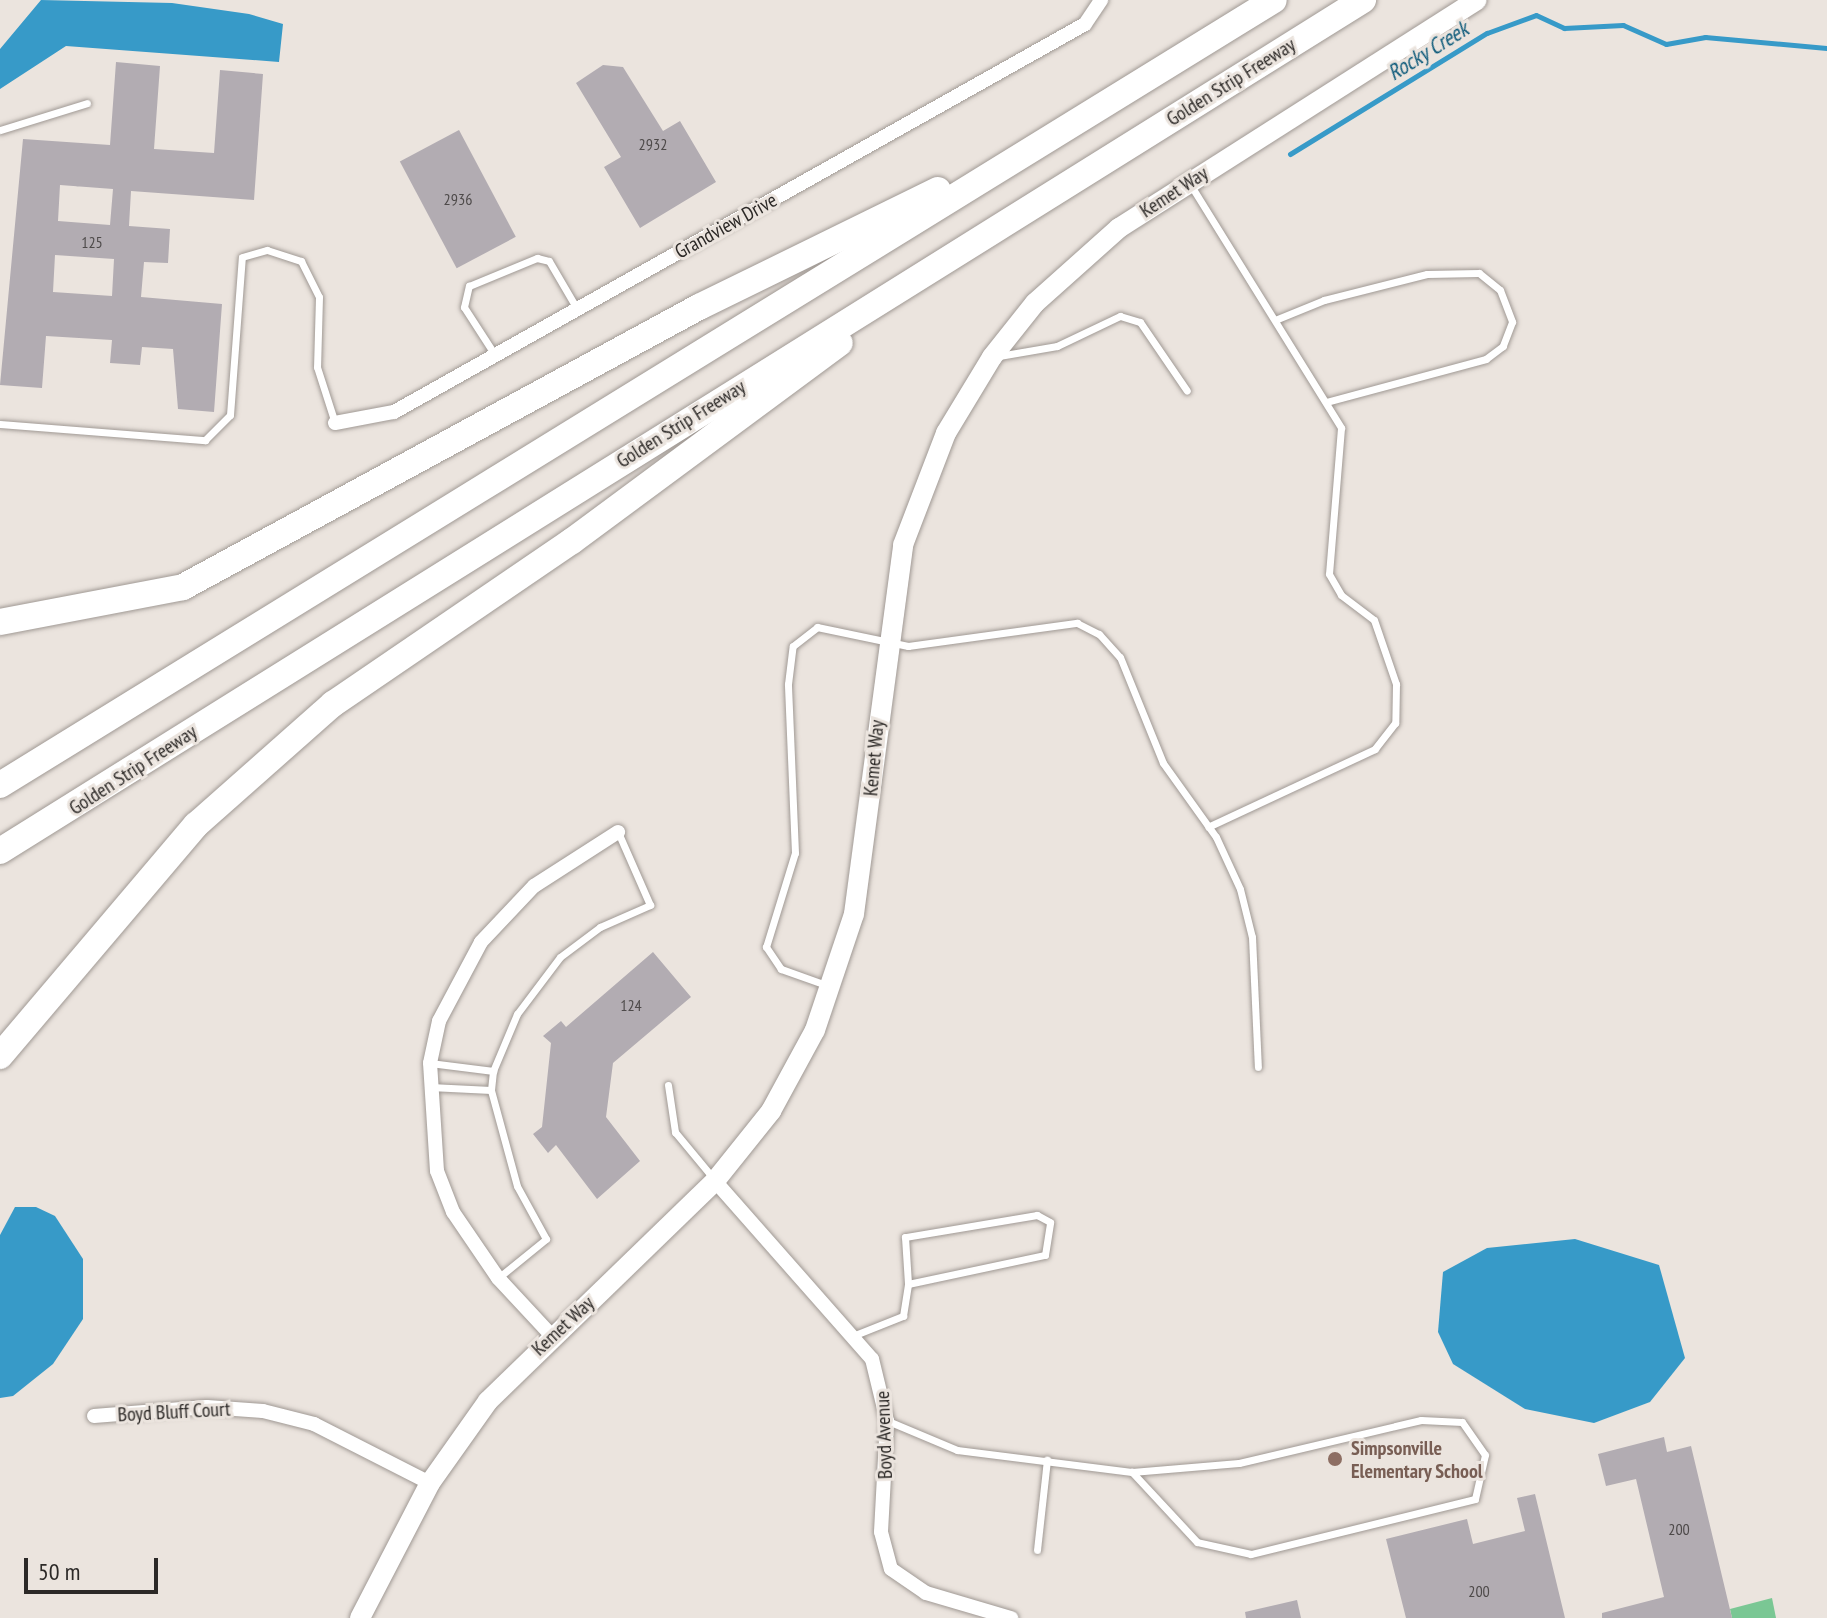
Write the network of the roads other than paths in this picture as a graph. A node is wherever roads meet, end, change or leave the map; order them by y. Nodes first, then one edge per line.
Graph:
1 (1101, 0) edge
2 (1274, 0) edge
3 (1363, 0) edge
4 (1477, 0) edge
5 (87, 103) dead end
6 (1075, 124) junction
7 (0, 130) edge
8 (1189, 182) junction
9 (1001, 225) junction
10 (577, 309) junction
11 (1275, 320) junction
12 (495, 355) junction
13 (992, 357) junction
14 (1187, 391) dead end
15 (1327, 402) junction
16 (335, 423) joint
17 (0, 424) edge
18 (0, 622) edge
19 (885, 643) junction
20 (0, 785) edge
21 (1208, 827) junction
22 (618, 832) joint
23 (0, 851) edge
24 (832, 987) junction
25 (0, 1056) edge
26 (430, 1063) junction
27 (1258, 1067) dead end
28 (493, 1071) junction
29 (668, 1085) dead end
30 (429, 1087) junction
31 (491, 1090) junction
32 (715, 1181) junction
33 (498, 1278) junction
34 (908, 1284) junction
35 (551, 1335) junction
36 (855, 1335) junction
37 (94, 1416) dead end
38 (887, 1421) junction
39 (1047, 1460) junction
40 (1132, 1472) junction
41 (430, 1483) junction
42 (1037, 1550) dead end
43 (360, 1618) edge
44 (1011, 1618) edge

1 - 10 street, Grandview Drive
2 - 6 highway
3 - 9 highway, Golden Strip Freeway
4 - 8 street, Kemet Way
5 - 7 lane
6 - 18 highway
6 - 20 highway
8 - 11 lane
8 - 13 street, Kemet Way
9 - 23 highway, Golden Strip Freeway
9 - 25 highway
10 - 12 street, Grandview Drive
10 - 12 lane
11 - 15 lane
11 - 15 lane
12 - 16 street, Grandview Drive
13 - 14 lane
13 - 19 street, Kemet Way
15 - 21 lane
16 - 17 lane
19 - 21 lane
19 - 24 street, Kemet Way
19 - 24 lane
21 - 27 lane
22 - 26 street
22 - 28 lane
24 - 32 street, Kemet Way
26 - 28 lane
26 - 30 street
28 - 31 lane
29 - 32 lane
30 - 31 lane
30 - 33 street
31 - 33 lane
32 - 35 street, Kemet Way
32 - 36 street, Boyd Avenue
33 - 35 street
34 - 34 lane
34 - 36 lane
35 - 41 street, Kemet Way
36 - 38 street, Boyd Avenue
37 - 41 street, Boyd Bluff Court
38 - 39 lane
38 - 44 street, Boyd Avenue
39 - 40 lane
39 - 42 lane
40 - 40 lane
41 - 43 street, Kemet Way

